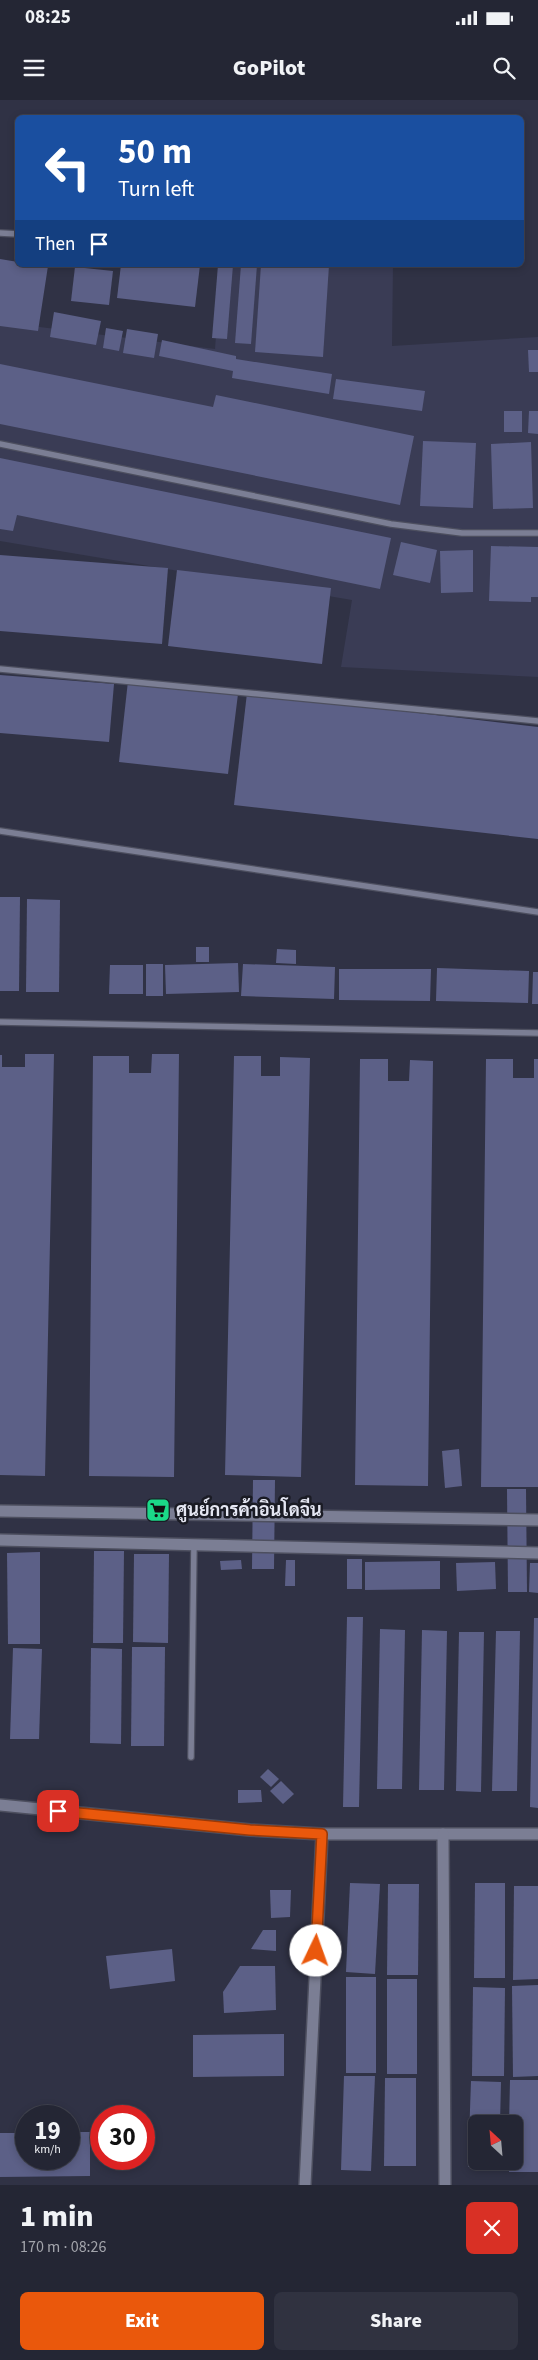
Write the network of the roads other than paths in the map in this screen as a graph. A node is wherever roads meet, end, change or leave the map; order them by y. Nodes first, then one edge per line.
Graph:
1 (0, 233) edge
2 (15, 234) edge
3 (0, 444) edge
4 (538, 533) edge
5 (0, 670) edge
6 (538, 721) edge
7 (0, 831) edge
8 (538, 912) edge
9 (0, 1022) edge
10 (538, 1033) edge
11 (0, 1511) edge
12 (538, 1520) edge
13 (0, 1540) edge
14 (194, 1544) junction
15 (538, 1553) edge
16 (190, 1757) dead end
17 (0, 1805) edge
18 (322, 1834) junction
19 (443, 1834) junction
20 (538, 1834) edge
21 (305, 2185) edge
22 (445, 2185) edge

1 - 2 lane
3 - 4 lane
5 - 6 lane
7 - 8 lane
9 - 10 lane
11 - 12 street
13 - 14 street
14 - 15 street
14 - 16 lane
17 - 18 street
18 - 19 street
18 - 21 street
19 - 20 street
19 - 22 street

